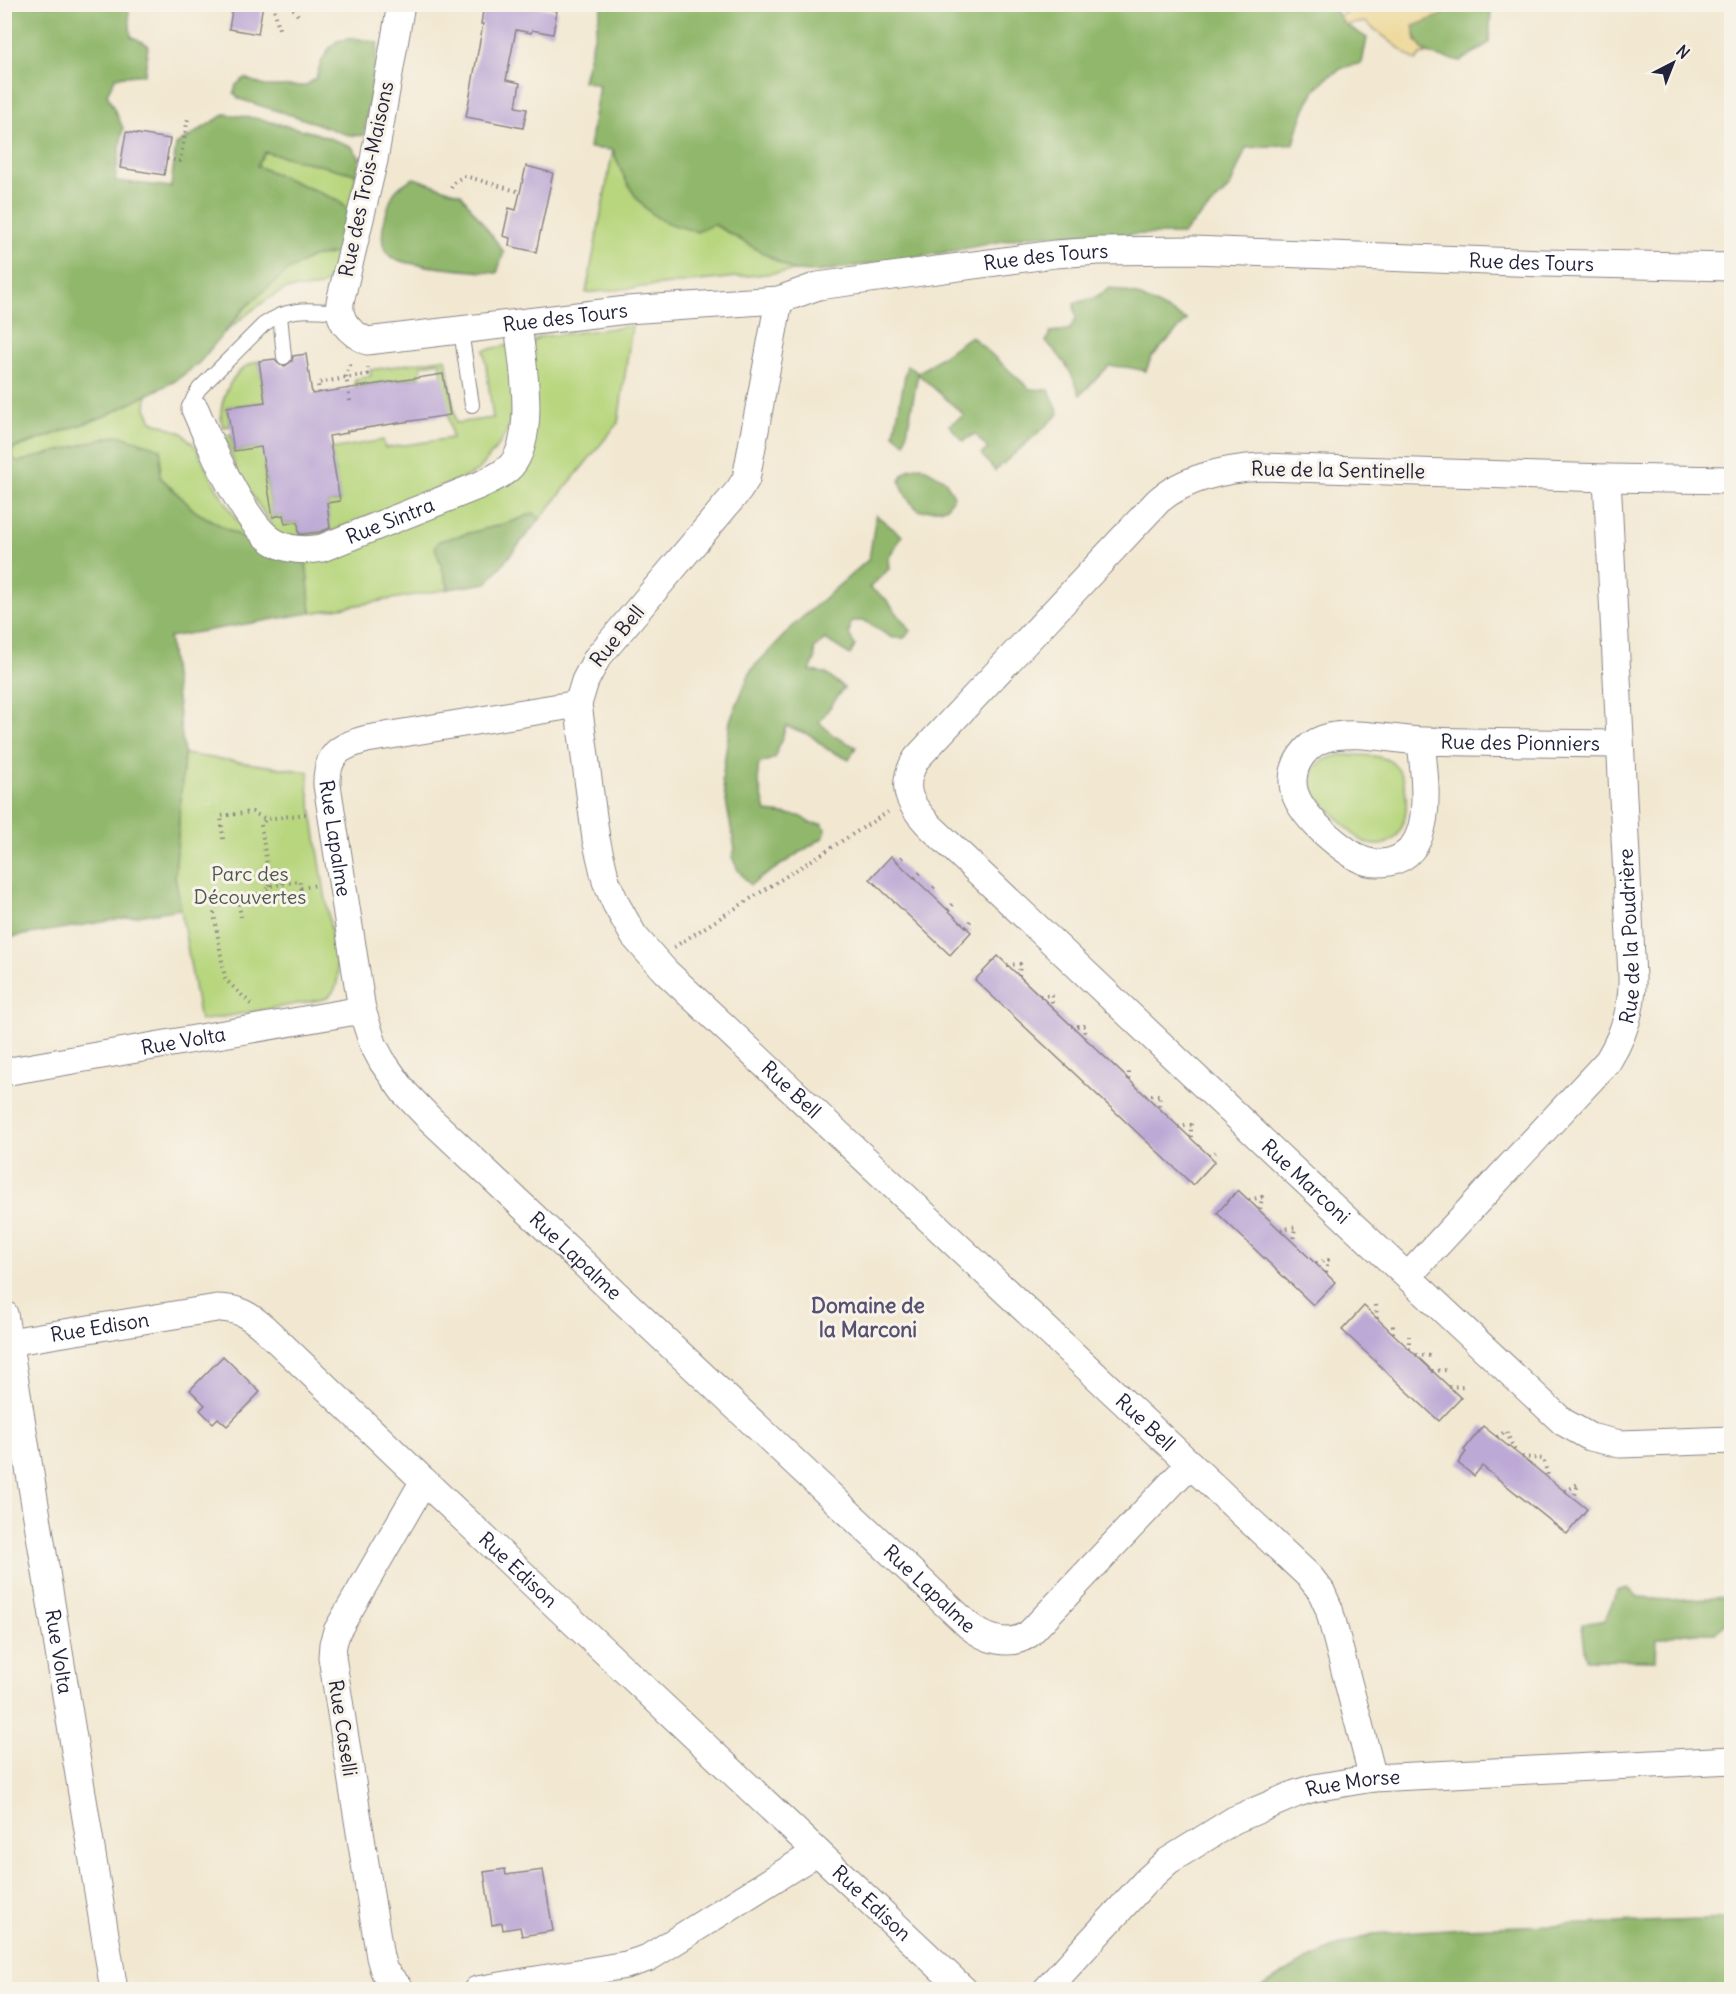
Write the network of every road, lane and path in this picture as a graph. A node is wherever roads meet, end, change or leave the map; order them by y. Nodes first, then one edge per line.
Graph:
1 (273, 4) edge
2 (291, 4) edge
3 (400, 4) edge
4 (298, 17) dead end
5 (280, 33) dead end
6 (188, 118) dead end
7 (167, 159) dead end
8 (451, 188) dead end
9 (520, 192) dead end
10 (1731, 267) edge
11 (779, 300) junction
12 (339, 312) junction
13 (280, 315) junction
14 (518, 324) junction
15 (461, 331) junction
16 (373, 353) junction
17 (284, 357) dead end
18 (346, 377) junction
19 (319, 393) dead end
20 (351, 401) dead end
21 (472, 405) dead end
22 (195, 409) joint
23 (1607, 478) junction
24 (1731, 480) edge
25 (578, 704) junction
26 (1421, 741) junction
27 (1619, 744) junction
28 (894, 808) dead end
29 (312, 814) dead end
30 (266, 819) junction
31 (924, 820) joint
32 (223, 839) dead end
33 (904, 856) dead end
34 (897, 862) dead end
35 (281, 870) dead end
36 (921, 872) dead end
37 (915, 878) dead end
38 (283, 884) junction
39 (324, 884) dead end
40 (936, 885) dead end
41 (270, 886) junction
42 (929, 892) dead end
43 (238, 898) junction
44 (954, 903) dead end
45 (948, 910) dead end
46 (241, 917) dead end
47 (971, 920) dead end
48 (966, 927) dead end
49 (671, 949) dead end
50 (1007, 965) dead end
51 (1019, 976) dead end
52 (1040, 996) dead end
53 (1052, 1007) dead end
54 (362, 1010) junction
55 (252, 1012) dead end
56 (1071, 1026) dead end
57 (1085, 1038) dead end
58 (1129, 1068) dead end
59 (4, 1072) edge
60 (1129, 1080) dead end
61 (1145, 1095) dead end
62 (1159, 1108) dead end
63 (1178, 1126) dead end
64 (1191, 1138) dead end
65 (1217, 1150) dead end
66 (1209, 1156) dead end
67 (1249, 1200) dead end
68 (1260, 1210) dead end
69 (1281, 1230) dead end
70 (1293, 1241) dead end
71 (1316, 1263) dead end
72 (1326, 1273) dead end
73 (1408, 1276) junction
74 (1376, 1305) dead end
75 (4, 1314) edge
76 (1377, 1319) dead end
77 (1393, 1321) dead end
78 (1393, 1333) dead end
79 (1409, 1336) dead end
80 (9, 1342) junction
81 (1408, 1349) dead end
82 (1416, 1355) dead end
83 (1430, 1356) dead end
84 (1447, 1370) dead end
85 (1432, 1371) dead end
86 (1464, 1386) dead end
87 (1449, 1387) dead end
88 (1497, 1437) dead end
89 (1731, 1440) edge
90 (1515, 1451) dead end
91 (1522, 1457) dead end
92 (1190, 1464) junction
93 (1549, 1479) dead end
94 (424, 1481) junction
95 (1564, 1491) dead end
96 (1574, 1499) dead end
97 (1731, 1760) edge
98 (1373, 1778) junction
99 (817, 1852) junction
100 (114, 1989) edge
101 (401, 1989) edge
102 (477, 1989) edge
103 (964, 1989) edge
104 (1046, 1989) edge

1 - 5 path
2 - 4 path
3 - 12 street, Rue des Trois-Maisons
6 - 7 path
8 - 9 path
10 - 11 street, Rue des Tours
11 - 14 street, Rue des Tours
11 - 25 street, Rue Bell
12 - 13 lane
12 - 16 street
13 - 17 lane
13 - 22 lane
14 - 15 street, Rue des Tours
14 - 22 street, Rue Sintra
15 - 16 street, Rue des Tours
15 - 21 lane
16 - 18 path
18 - 19 path
18 - 20 path
23 - 24 street, Rue de la Sentinelle
23 - 27 street, Rue de la Poudrière
23 - 31 street, Rue de la Sentinelle
25 - 54 street, Rue Lapalme
25 - 92 street, Rue Bell
26 - 26 street, Rue des Pionniers
26 - 27 street, Rue des Pionniers
27 - 73 street, Rue de la Poudrière
28 - 49 path
29 - 30 path
30 - 32 path
30 - 41 path
31 - 73 street, Rue Marconi
33 - 34 path
35 - 38 path
36 - 37 path
38 - 39 path
38 - 41 path
40 - 42 path
41 - 43 path
43 - 46 path
43 - 55 path
44 - 45 path
47 - 48 path
50 - 51 path
52 - 53 path
54 - 59 street, Rue Volta
54 - 92 street, Rue Lapalme
56 - 57 path
58 - 60 path
61 - 62 path
63 - 64 path
65 - 66 path
67 - 68 path
69 - 70 path
71 - 72 path
73 - 89 street, Rue Marconi
74 - 76 path
75 - 80 street, Rue Volta
77 - 78 path
79 - 81 path
80 - 94 street, Rue Edison
80 - 100 street, Rue Volta
82 - 83 path
84 - 85 path
86 - 87 path
88 - 90 path
91 - 93 path
92 - 98 street, Rue Bell
94 - 99 street, Rue Edison
94 - 101 street, Rue Caselli
95 - 96 path
97 - 98 street, Rue Morse
98 - 104 street, Rue Morse
99 - 102 street
99 - 103 street, Rue Edison

